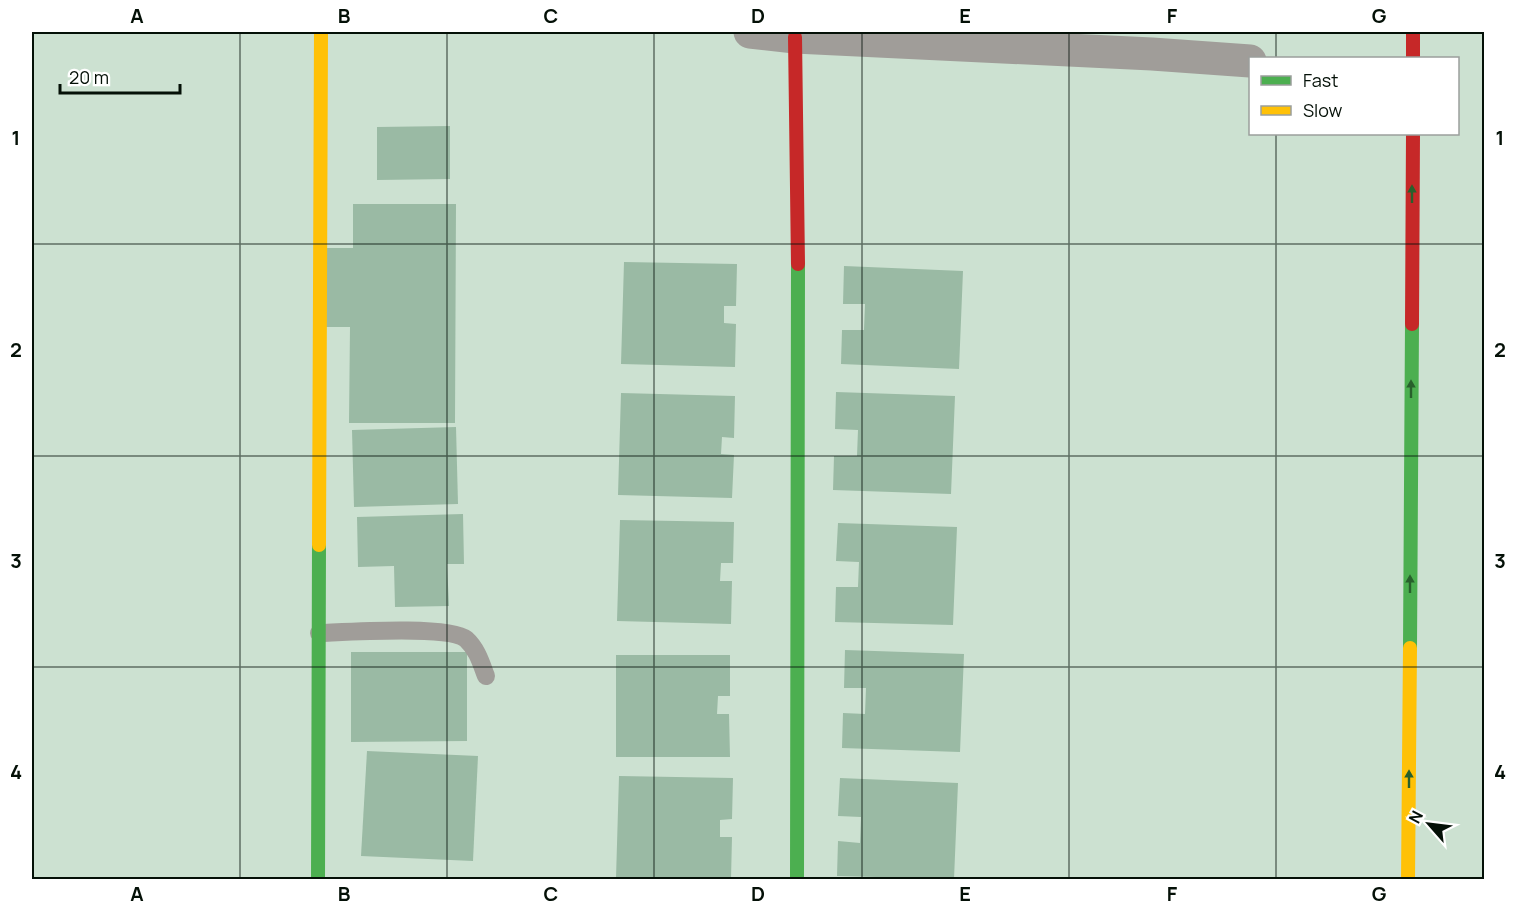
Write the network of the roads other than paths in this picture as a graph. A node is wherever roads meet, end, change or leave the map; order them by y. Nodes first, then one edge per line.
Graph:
1 (321, 32) edge
2 (750, 32) edge
3 (1413, 32) edge
4 (795, 37) junction
5 (1152, 43) edge
6 (1413, 57) edge
7 (1249, 61) edge
8 (1413, 135) edge
9 (319, 633) junction
10 (486, 676) dead end
11 (318, 879) edge
12 (797, 879) edge
13 (1408, 879) edge

1 - 9 street
2 - 4 street
3 - 6 street
4 - 5 street
4 - 12 street
5 - 7 street
13 -> 8 street
9 - 10 lane
9 - 11 street

